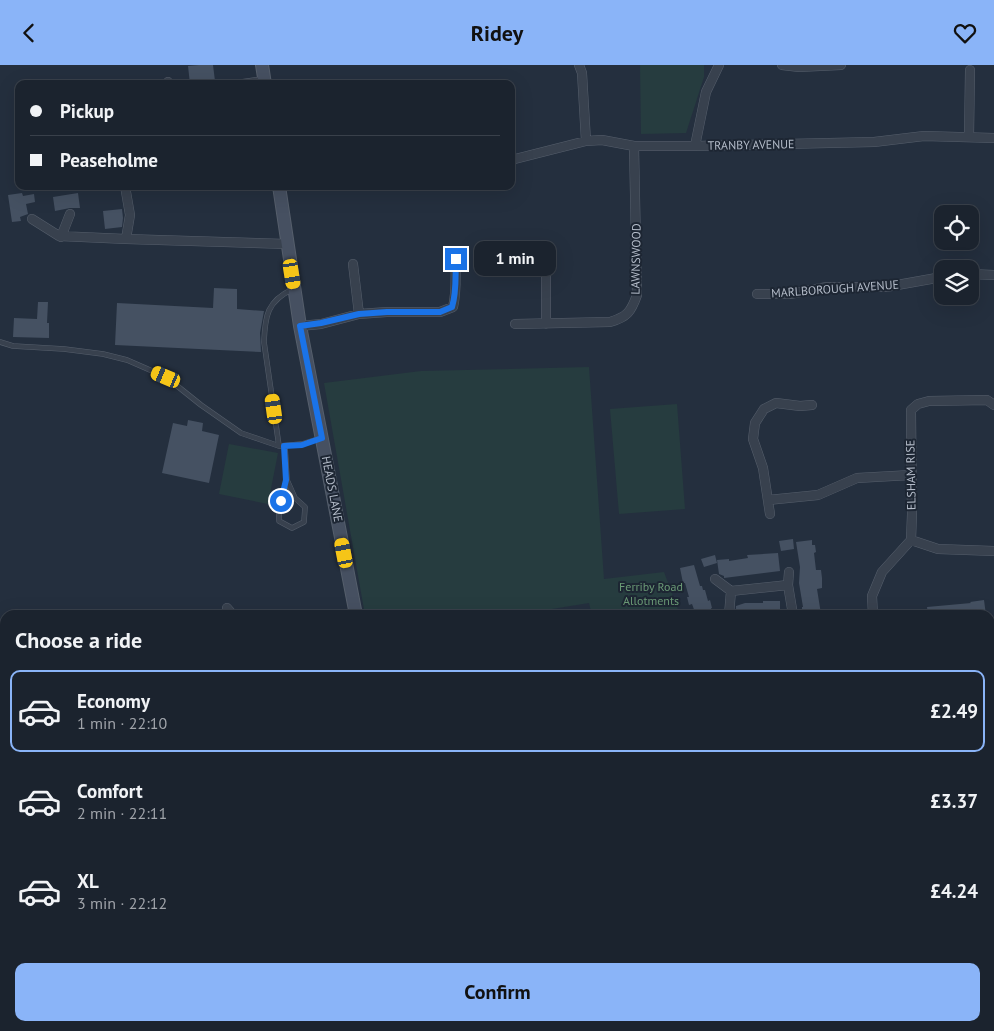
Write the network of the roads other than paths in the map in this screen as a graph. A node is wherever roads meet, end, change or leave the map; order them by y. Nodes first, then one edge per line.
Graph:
1 (262, 65) edge
2 (578, 65) edge
3 (719, 65) edge
4 (782, 65) edge
5 (841, 65) edge
6 (970, 70) dead end
7 (264, 80) edge
8 (969, 137) junction
9 (994, 137) edge
10 (586, 141) junction
11 (634, 146) junction
12 (695, 146) junction
13 (515, 159) edge
14 (126, 190) edge
15 (280, 190) edge
16 (70, 213) dead end
17 (32, 219) dead end
18 (61, 237) junction
19 (126, 239) junction
20 (287, 244) junction
21 (546, 254) dead end
22 (456, 259) dead end
23 (353, 264) dead end
24 (979, 274) edge
25 (994, 275) edge
26 (934, 278) edge
27 (294, 289) junction
28 (757, 293) dead end
29 (359, 314) junction
30 (515, 324) dead end
31 (546, 324) junction
32 (300, 326) junction
33 (0, 342) edge
34 (812, 405) dead end
35 (994, 405) edge
36 (322, 438) junction
37 (282, 446) junction
38 (911, 475) junction
39 (286, 480) junction
40 (768, 500) junction
41 (770, 513) dead end
42 (911, 539) junction
43 (994, 551) edge
44 (789, 572) dead end
45 (715, 579) dead end
46 (788, 585) junction
47 (730, 591) junction
48 (355, 610) edge
49 (729, 610) edge
50 (793, 610) edge
51 (873, 610) edge

1 - 7 street
2 - 10 street
3 - 12 street
4 - 5 street
6 - 8 street
8 - 9 street, TRANBY AVENUE
8 - 12 street, TRANBY AVENUE
10 - 11 street, TRANBY AVENUE
10 - 13 street, TRANBY AVENUE
11 - 12 street, TRANBY AVENUE
11 - 31 street, LAWNSWOOD
14 - 19 street
15 - 20 street, HEADS LANE
16 - 18 street
17 - 18 street
18 - 19 street
19 - 20 street
20 - 27 street, HEADS LANE
21 - 31 street
22 - 29 street
23 - 29 street
24 - 25 street
26 - 28 street, MARLBOROUGH AVENUE
27 - 32 street, HEADS LANE
27 - 37 lane
29 - 32 street
30 - 31 street, LAWNSWOOD
32 - 36 street, HEADS LANE
33 - 37 lane
34 - 40 street
35 - 38 street, ELSHAM RISE
36 - 37 lane
36 - 48 street, HEADS LANE
37 - 39 lane
38 - 40 street
38 - 42 street, ELSHAM RISE
39 - 39 lane
40 - 41 street
42 - 43 street
42 - 51 street
44 - 46 street
45 - 47 street
46 - 47 street
46 - 50 street
47 - 49 street

